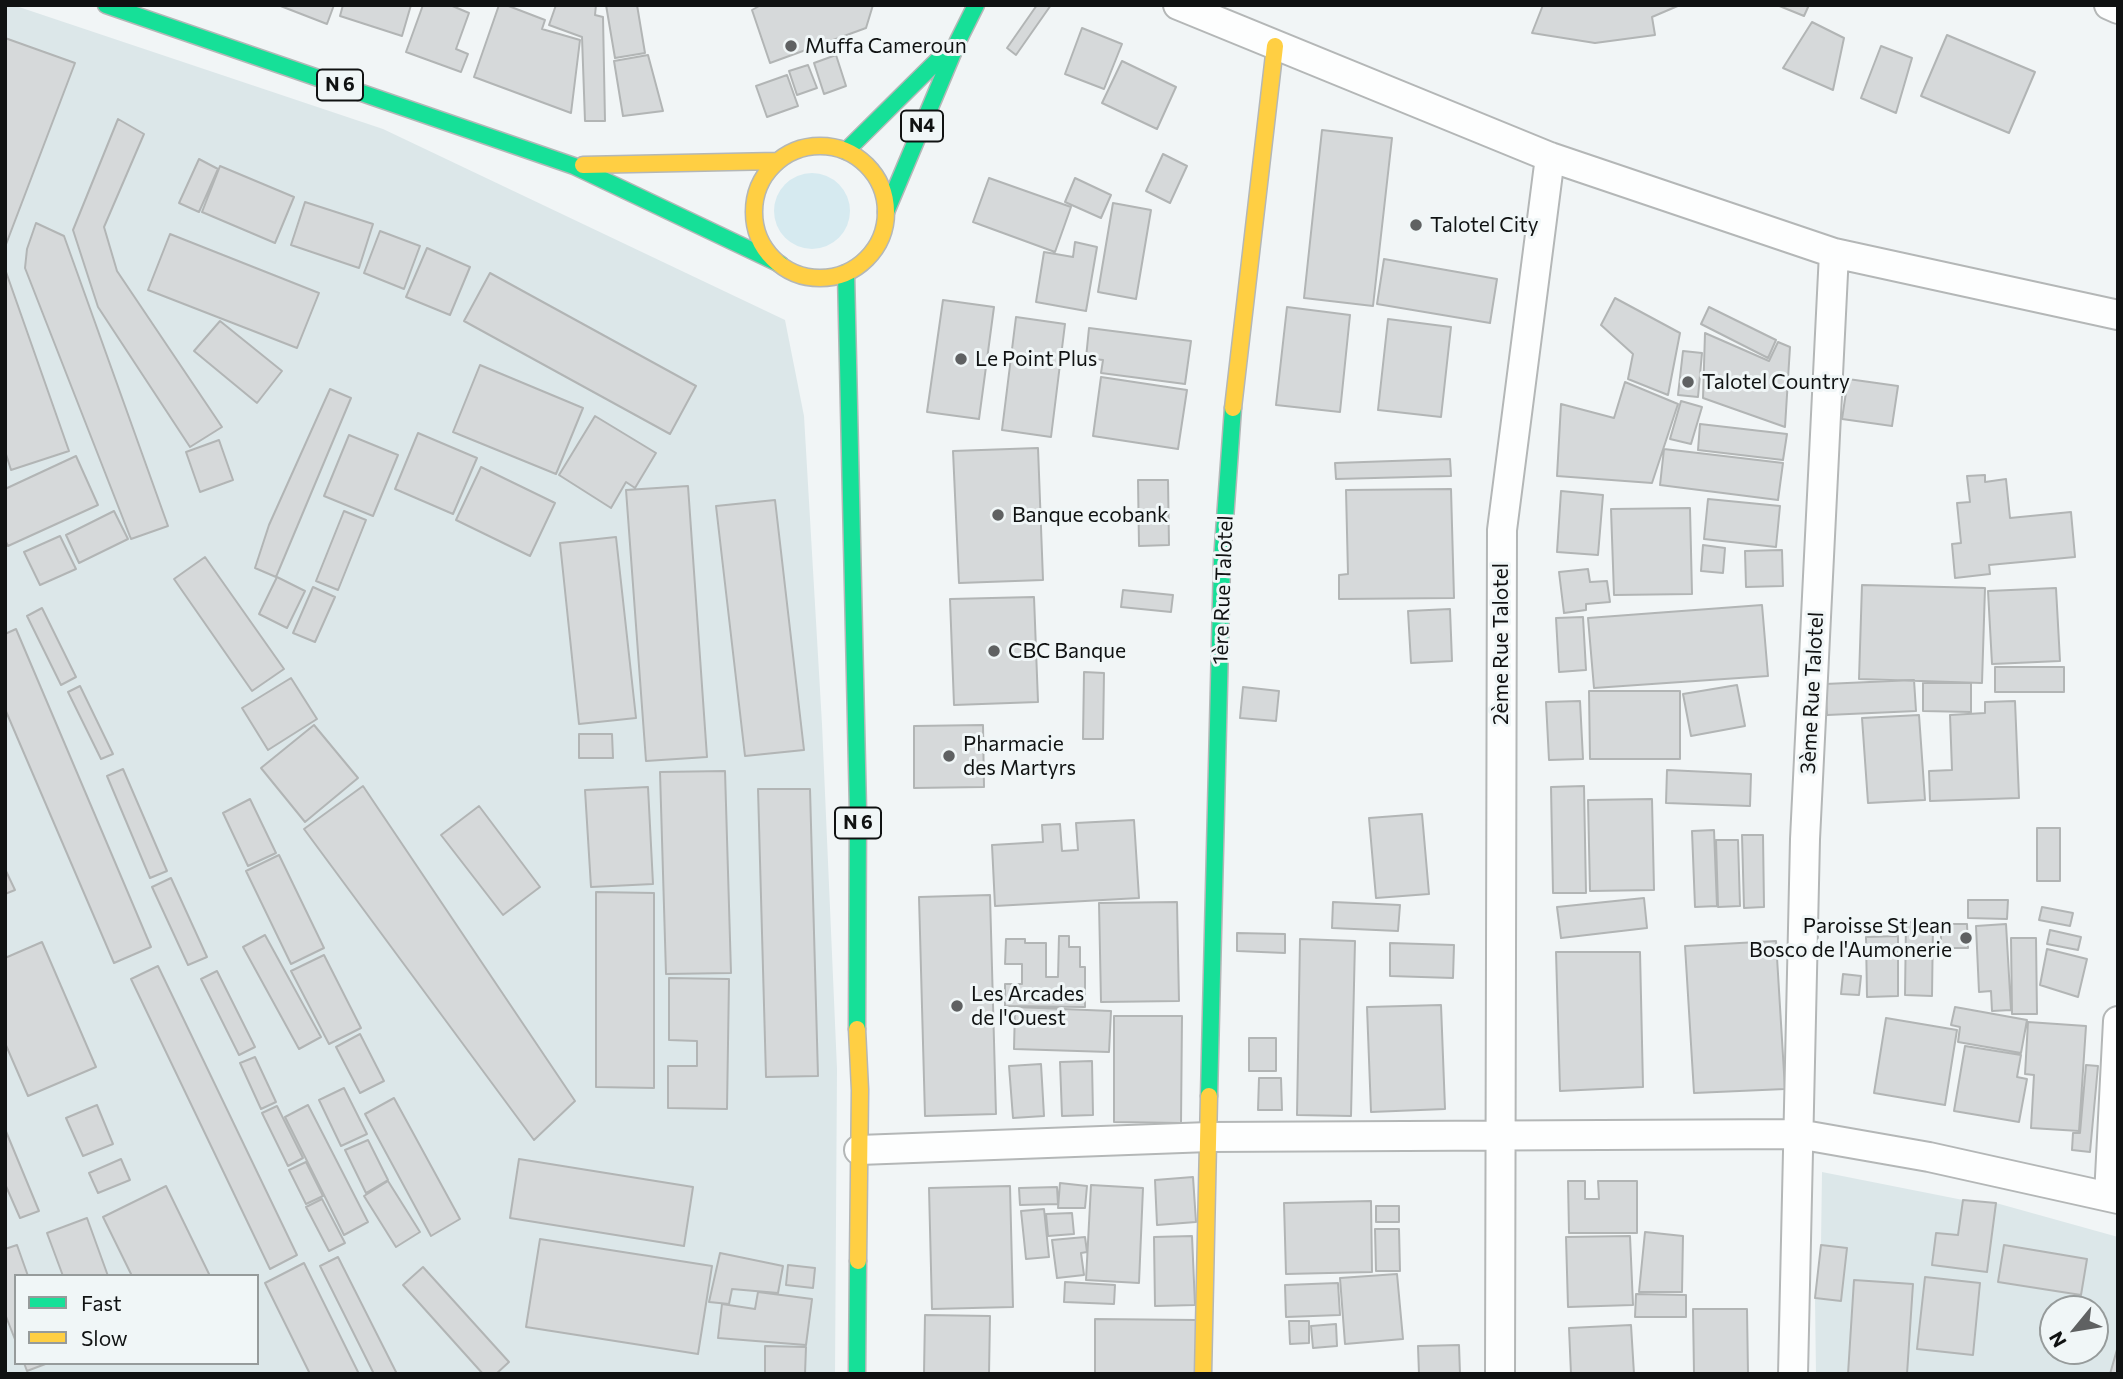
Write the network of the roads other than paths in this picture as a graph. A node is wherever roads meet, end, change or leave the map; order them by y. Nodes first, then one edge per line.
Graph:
1 (106, 5) edge
2 (976, 5) edge
3 (1178, 5) edge
4 (2109, 5) edge
5 (2118, 9) edge
6 (958, 41) junction
7 (1275, 46) junction
8 (846, 151) junction
9 (1550, 157) junction
10 (777, 161) junction
11 (574, 166) junction
12 (886, 212) junction
13 (1834, 253) junction
14 (779, 264) junction
15 (846, 273) junction
16 (2118, 315) edge
17 (2118, 1021) edge
18 (1500, 1134) junction
19 (1798, 1134) junction
20 (1209, 1137) junction
21 (859, 1150) junction
22 (2113, 1198) edge
23 (857, 1374) edge
24 (1203, 1374) edge
25 (1500, 1374) edge
26 (1793, 1374) edge

1 - 11 main road, N 6
2 - 6 main road, N4
3 - 7 street
4 - 5 street
6 - 8 main road, N4
6 - 12 main road, N4
7 - 9 street
7 - 20 main road, 1ère Rue Talotel
8 - 10 main road
8 - 12 main road
9 - 13 street
9 - 18 street, 2ème Rue Talotel
10 - 11 main road, N 6
10 - 14 main road
11 - 14 main road, N 6
12 - 15 main road
13 - 16 street
13 - 19 street, 3ème Rue Talotel
14 - 15 main road
15 - 21 main road, N 6
17 - 22 street
18 - 19 street
18 - 20 street
18 - 25 street, 2ème Rue Talotel
19 - 22 street
19 - 26 street, 3ème Rue Talotel
20 - 21 street
20 - 24 main road, 1ère Rue Talotel
21 - 23 main road, N 6

